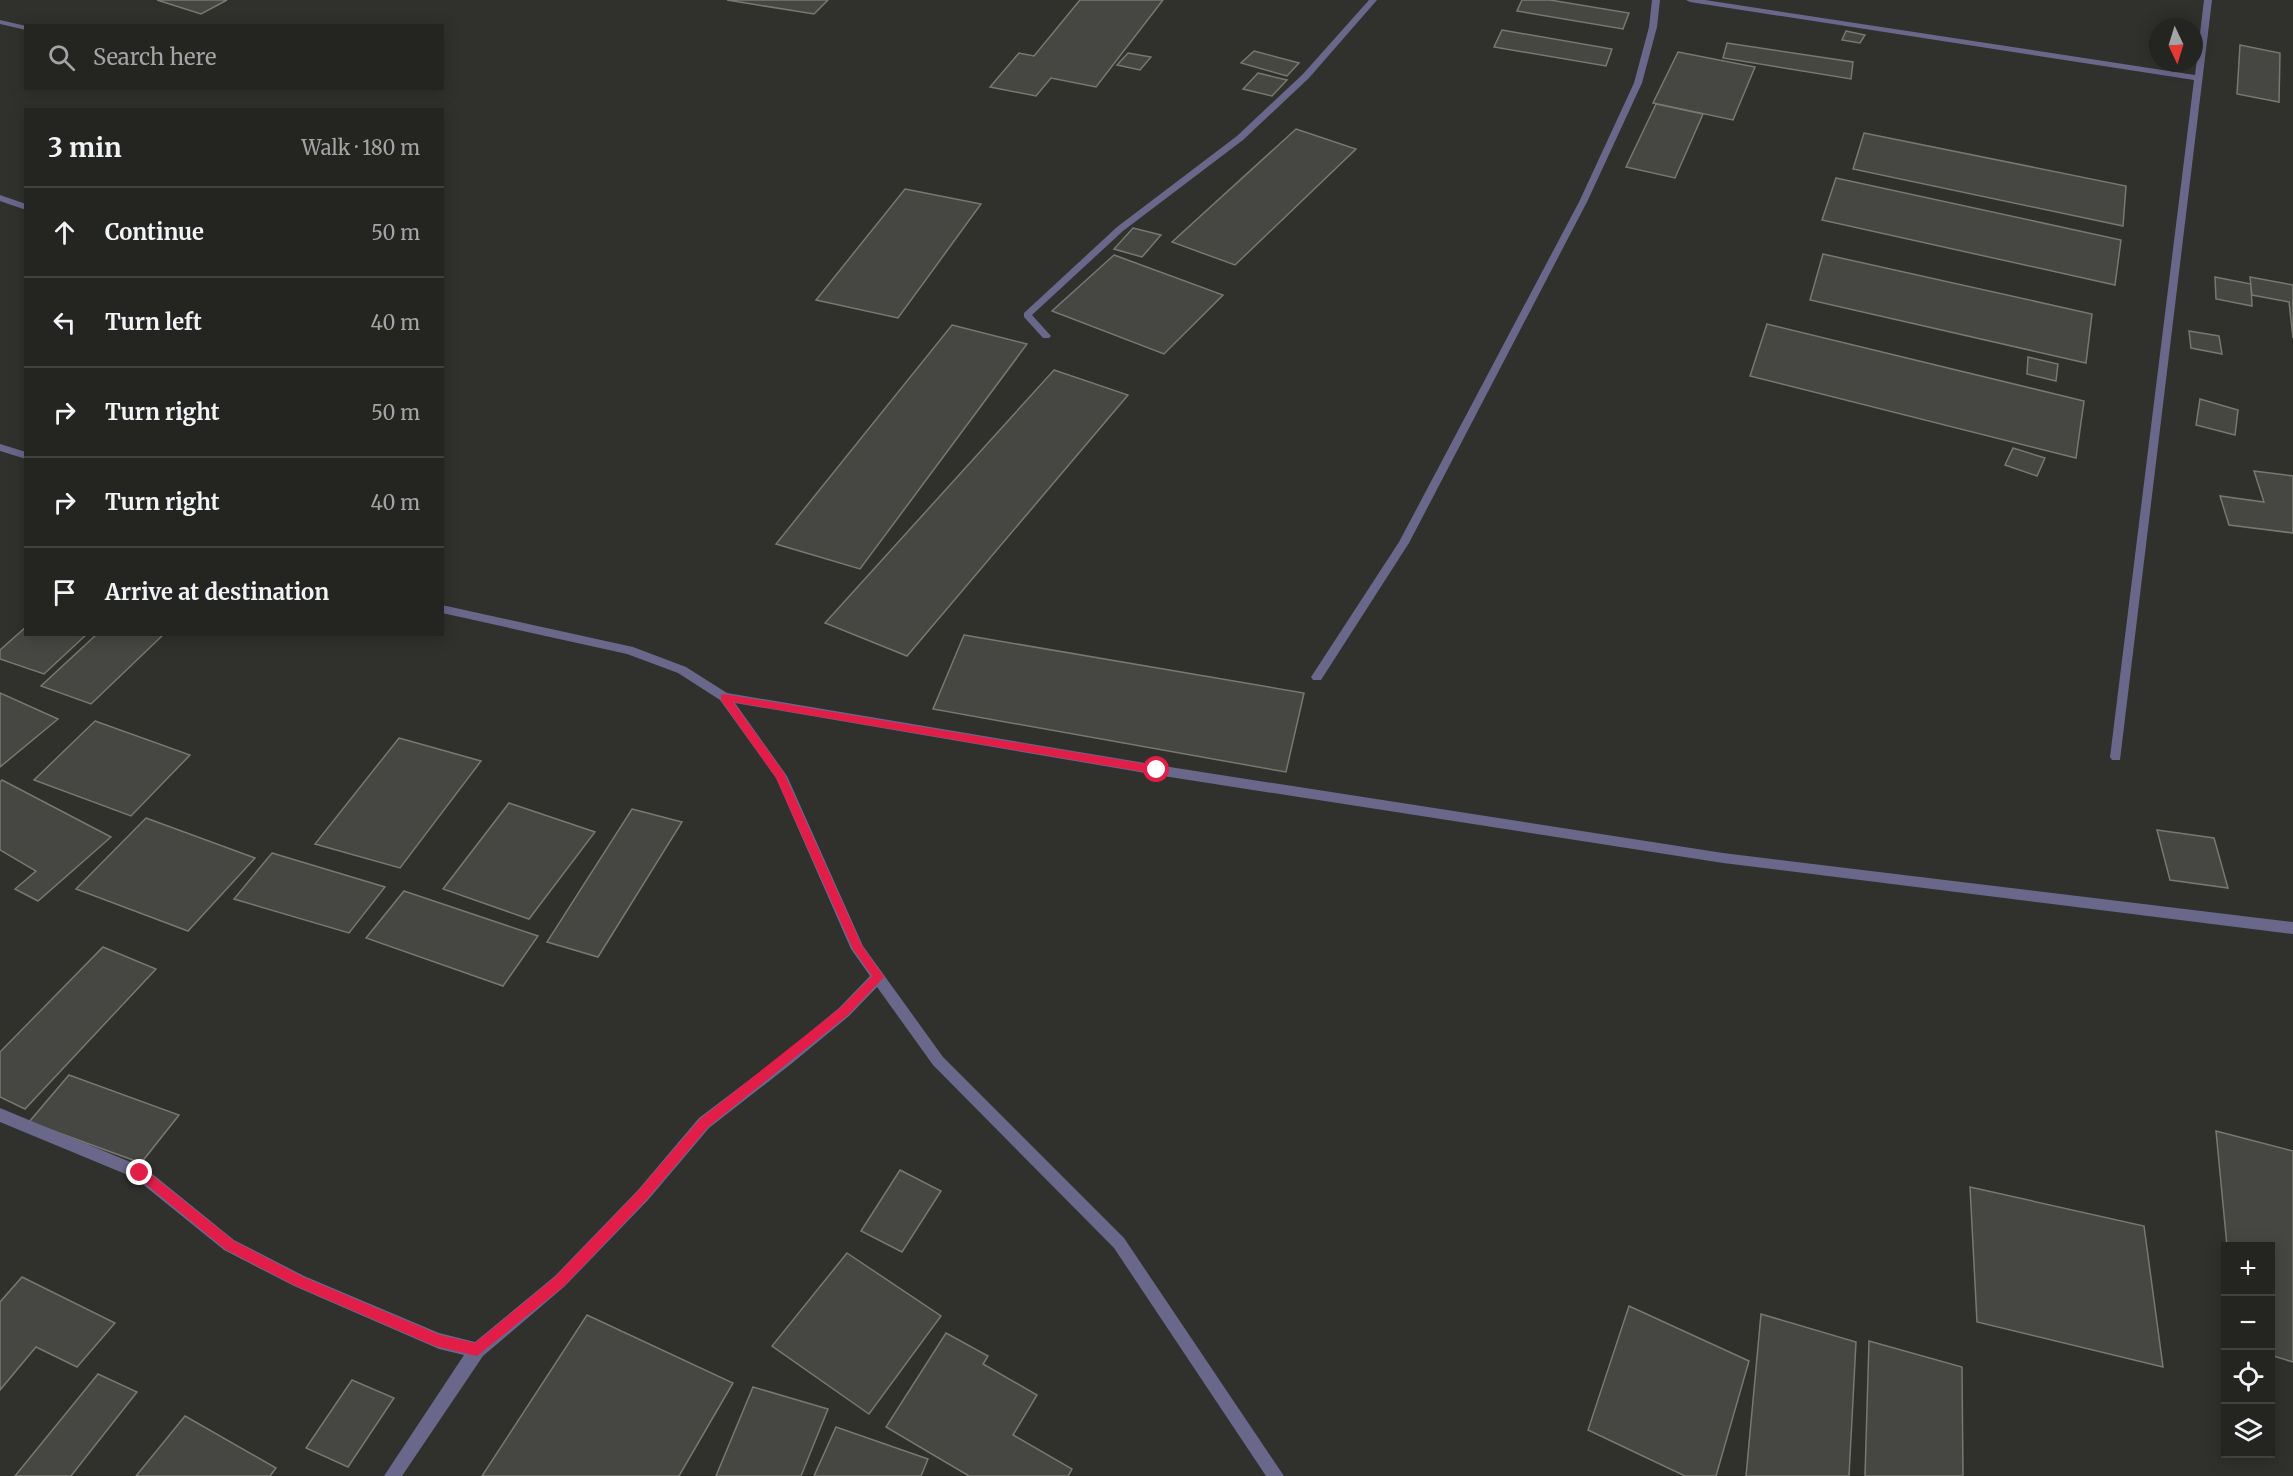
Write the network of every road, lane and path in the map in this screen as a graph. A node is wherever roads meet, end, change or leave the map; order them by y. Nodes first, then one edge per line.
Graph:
1 (1373, 0) edge
2 (1656, 0) edge
3 (1690, 0) edge
4 (2208, 0) edge
5 (1726, 3) edge
6 (0, 22) edge
7 (24, 28) edge
8 (2198, 78) junction
9 (0, 198) edge
10 (24, 206) edge
11 (1046, 336) dead end
12 (0, 447) edge
13 (24, 455) edge
14 (444, 609) edge
15 (1317, 677) dead end
16 (724, 697) junction
17 (2116, 757) dead end
18 (2293, 928) edge
19 (878, 977) junction
20 (0, 1115) edge
21 (477, 1350) junction
22 (392, 1476) edge
23 (1276, 1476) edge

1 - 11 street
2 - 15 street
3 - 5 street
4 - 8 street
5 - 8 street
6 - 7 street
8 - 17 street
9 - 10 street
12 - 13 street
14 - 16 street
16 - 18 street
16 - 19 street
19 - 21 street
19 - 23 street
20 - 21 street
21 - 22 street

